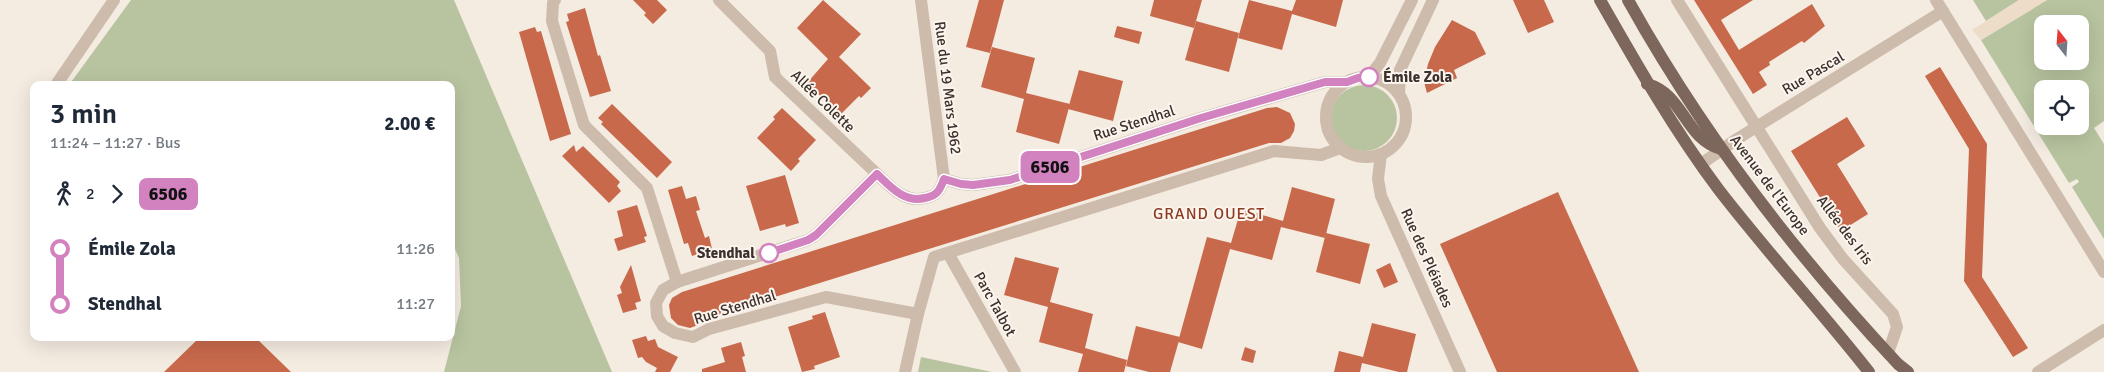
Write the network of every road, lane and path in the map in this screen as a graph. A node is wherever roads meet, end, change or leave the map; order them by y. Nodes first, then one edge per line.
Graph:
1 (114, 0) edge
2 (555, 0) edge
3 (719, 0) edge
4 (921, 0) edge
5 (1412, 0) edge
6 (1433, 0) edge
7 (1600, 0) edge
8 (1628, 0) edge
9 (1677, 0) edge
10 (1936, 0) edge
11 (1943, 11) junction
12 (1369, 77) junction
13 (59, 81) edge
14 (1347, 82) junction
15 (1647, 84) junction
16 (1399, 94) junction
17 (1755, 128) junction
18 (1340, 148) junction
19 (1722, 149) junction
20 (1381, 154) junction
21 (1701, 164) junction
22 (877, 174) junction
23 (944, 179) junction
24 (948, 252) junction
25 (2104, 272) edge
26 (677, 282) junction
27 (918, 314) junction
28 (2104, 330) edge
29 (1888, 353) junction
30 (905, 372) edge
31 (1015, 372) edge
32 (1460, 372) edge
33 (1869, 372) edge
34 (1908, 372) edge
35 (2038, 372) edge

1 - 13 street
2 - 26 street
3 - 22 street, Allée Colette
4 - 23 street, Rue du 19 Mars 1962
5 - 12 street
6 - 16 street
7 - 15 main road
8 - 19 main road, Avenue de l'Europe
9 - 17 street, Allée des Iris
10 - 11 street
11 - 17 street, Rue Pascal
11 - 25 street
12 - 14 street
12 - 16 street
14 - 18 street
14 - 23 street, Rue Stendhal
15 - 19 main road
15 - 21 main road
16 - 20 street
17 - 19 street, Rue Pascal
17 - 29 street, Allée des Iris
18 - 20 street
18 - 24 street
19 - 21 street, Rue Pascal
19 - 29 main road, Avenue de l'Europe
20 - 32 street, Rue des Pléiades
21 - 33 main road
22 - 23 street
22 - 26 street, Rue Stendhal
24 - 27 street
24 - 31 street, Parc Talbot
26 - 27 street, Rue Stendhal
27 - 30 street
28 - 35 street
29 - 34 main road, Avenue de l'Europe

